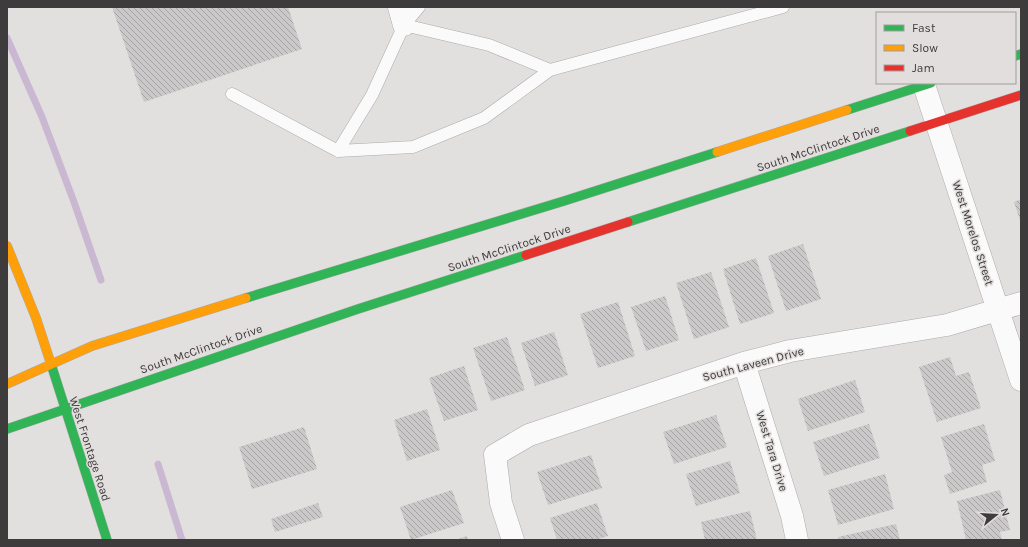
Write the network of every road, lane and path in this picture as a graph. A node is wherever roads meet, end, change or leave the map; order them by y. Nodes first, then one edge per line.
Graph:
1 (419, 7) edge
2 (783, 7) edge
3 (402, 16) edge
4 (550, 70) junction
5 (927, 84) edge
6 (232, 94) dead end
7 (1021, 96) edge
8 (937, 122) junction
9 (338, 151) junction
10 (7, 246) edge
11 (1021, 303) edge
12 (998, 310) junction
13 (51, 364) junction
14 (744, 364) junction
15 (1021, 380) edge
16 (7, 384) edge
17 (65, 409) junction
18 (7, 429) edge
19 (107, 540) edge
20 (513, 540) edge
21 (797, 540) edge

1 - 3 lane
2 - 4 lane
3 - 4 lane
3 - 9 lane
4 - 9 lane
5 - 8 street, West Morelos Street
5 - 13 main road
6 - 9 lane
7 - 8 main road, South McClintock Drive
8 - 12 street, West Morelos Street
8 - 17 main road, South McClintock Drive
10 - 13 main road, West Frontage Road
11 - 12 street, South Laveen Drive
12 - 14 street, South Laveen Drive
12 - 15 street, West Morelos Street
13 - 16 main road
13 - 17 main road, West Frontage Road
14 - 20 street, South Laveen Drive
14 - 21 street, West Tara Drive
17 - 18 main road, South McClintock Drive
17 - 19 main road, West Frontage Road

